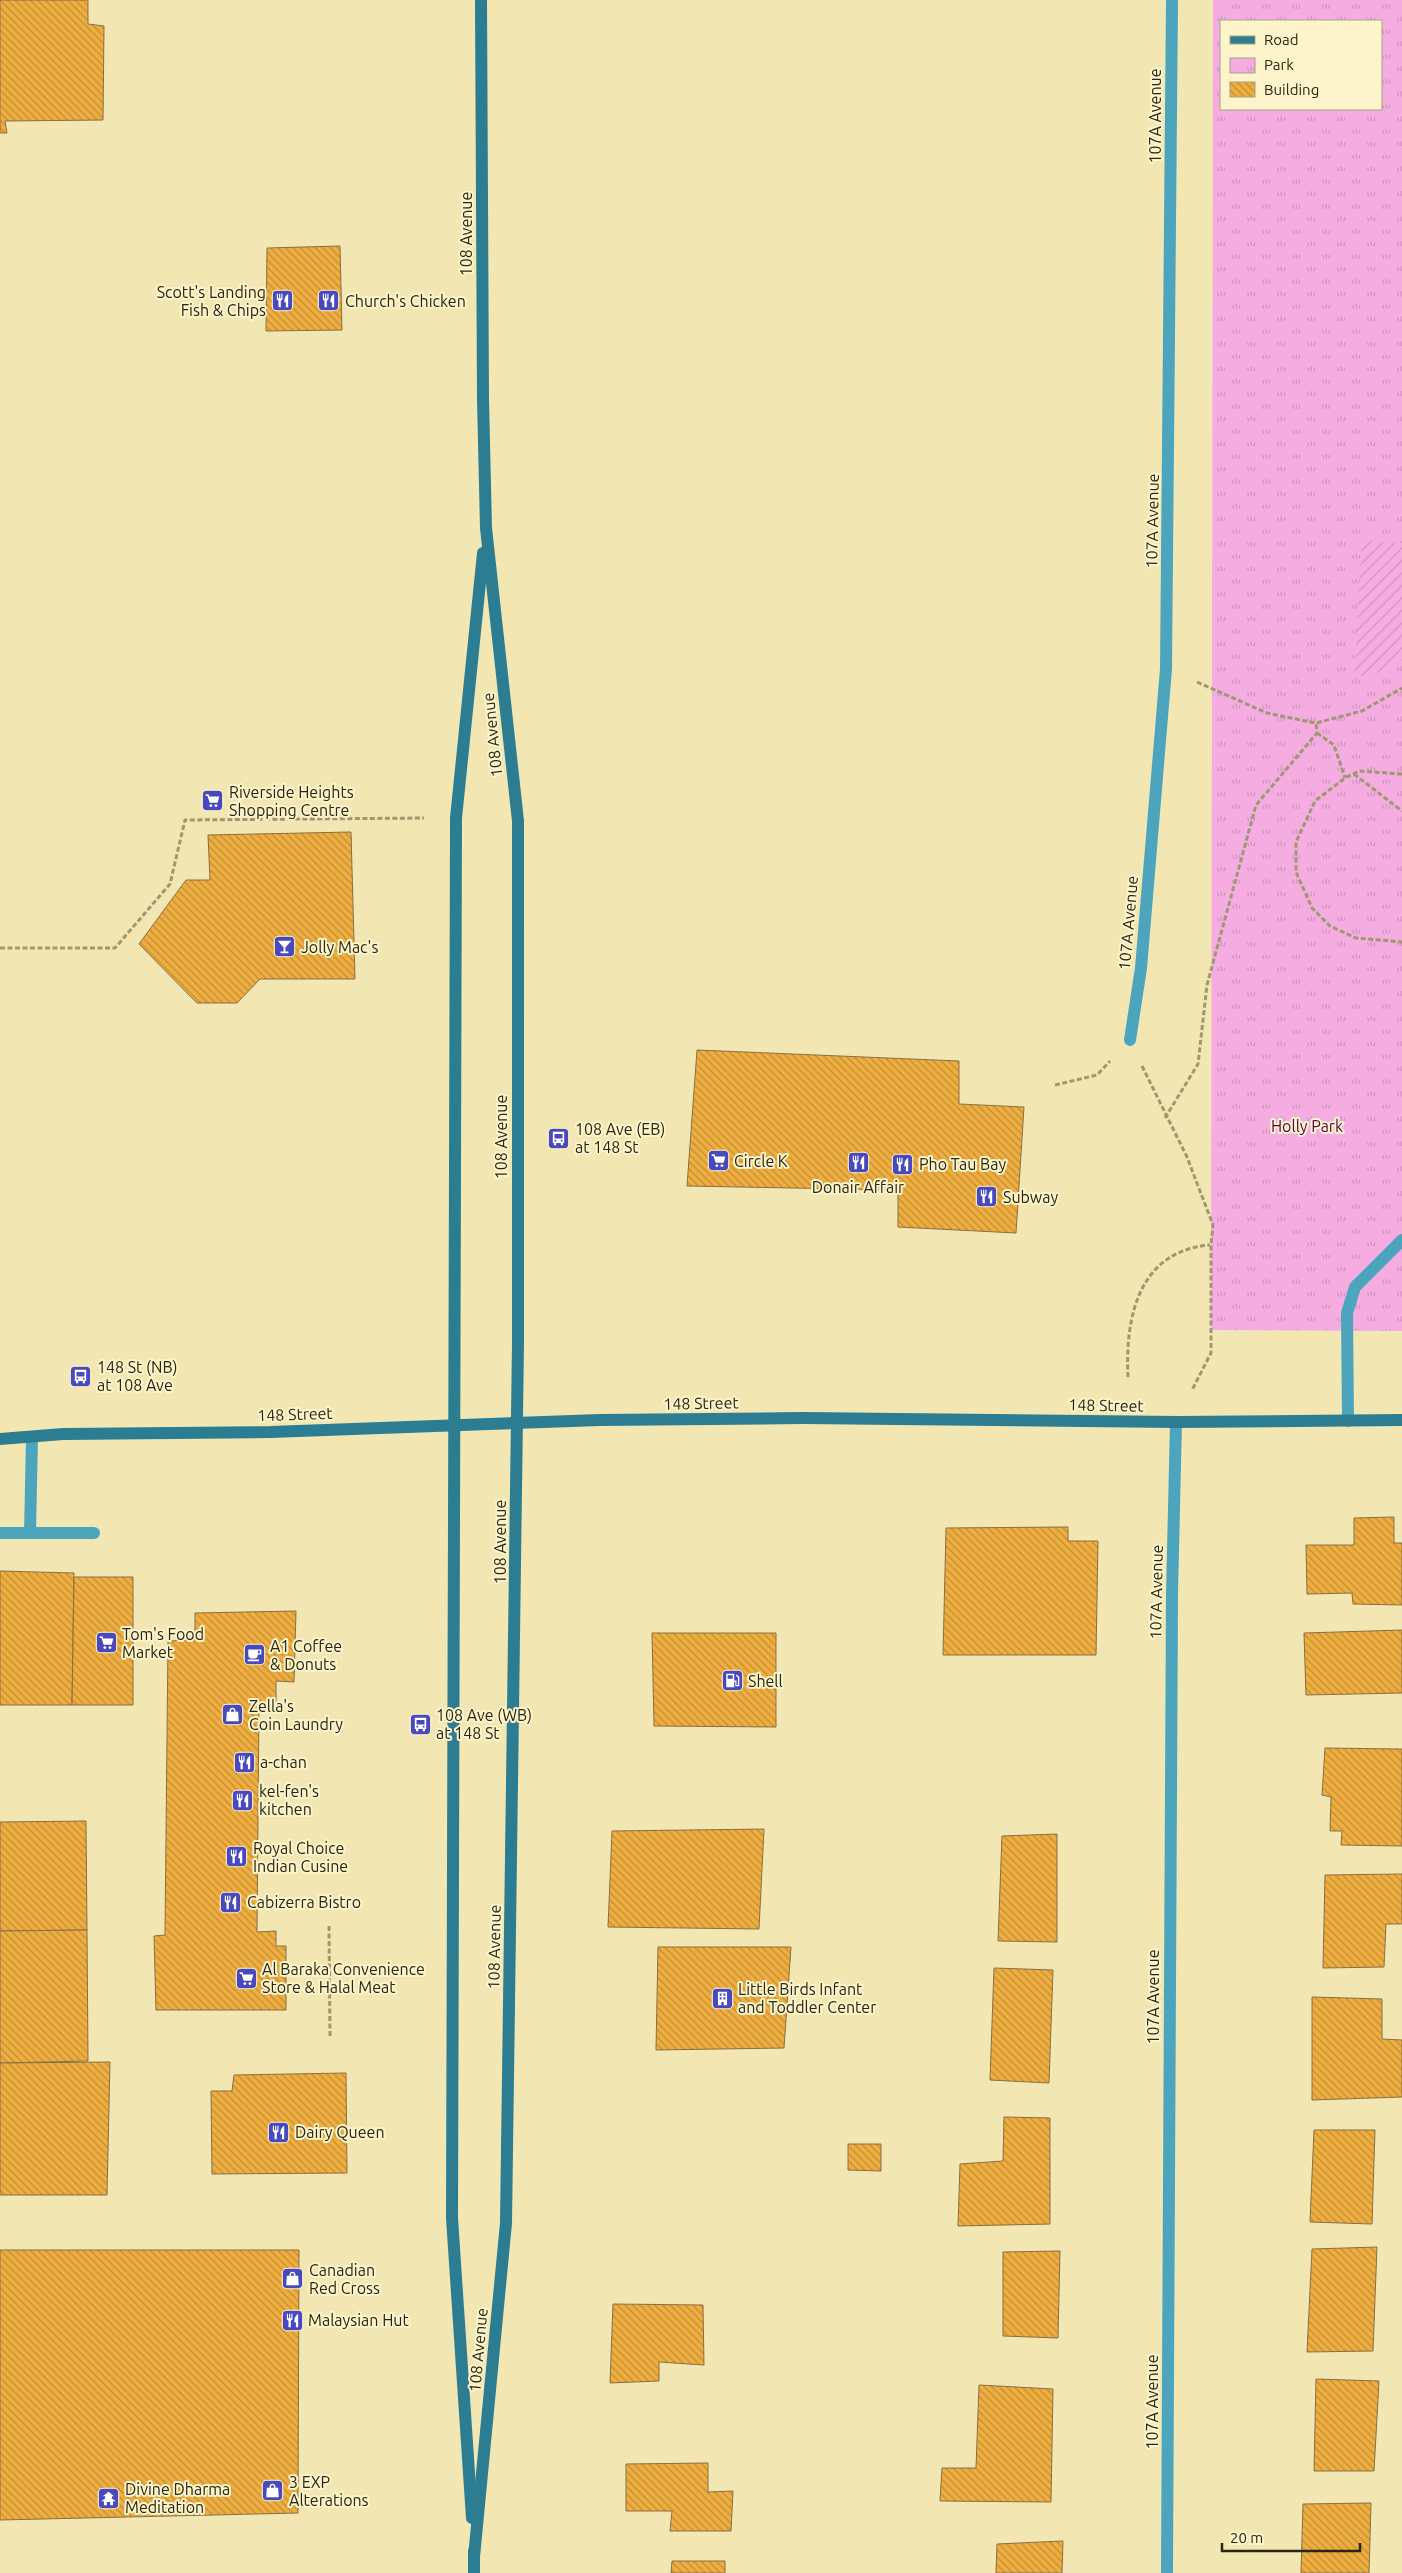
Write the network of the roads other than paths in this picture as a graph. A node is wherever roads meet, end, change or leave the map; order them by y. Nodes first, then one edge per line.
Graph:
1 (481, 0) edge
2 (1172, 0) edge
3 (486, 528) junction
4 (1130, 1040) road end
5 (1402, 1240) edge
6 (1402, 1420) edge
7 (1348, 1421) junction
8 (1176, 1422) junction
9 (517, 1424) junction
10 (453, 1426) junction
11 (32, 1437) junction
12 (0, 1439) edge
13 (30, 1532) junction
14 (94, 1532) dead end
15 (0, 1533) edge
16 (474, 2557) junction
17 (474, 2573) edge
18 (1167, 2573) edge

1 - 3 main road, 108 Avenue
2 - 4 street, 107A Avenue
3 - 9 main road, 108 Avenue
3 - 10 main road, 108 Avenue
5 - 7 street
6 - 7 main road, 148 Street
7 - 8 main road, 148 Street
8 - 9 main road, 148 Street
8 - 18 street, 107A Avenue
9 - 10 main road, 148 Street
9 - 16 main road, 108 Avenue
10 - 11 main road, 148 Street
10 - 16 main road, 108 Avenue
11 - 12 main road, 148 Street
11 - 13 street
13 - 14 street
13 - 15 street
16 - 17 main road, 108 Avenue

